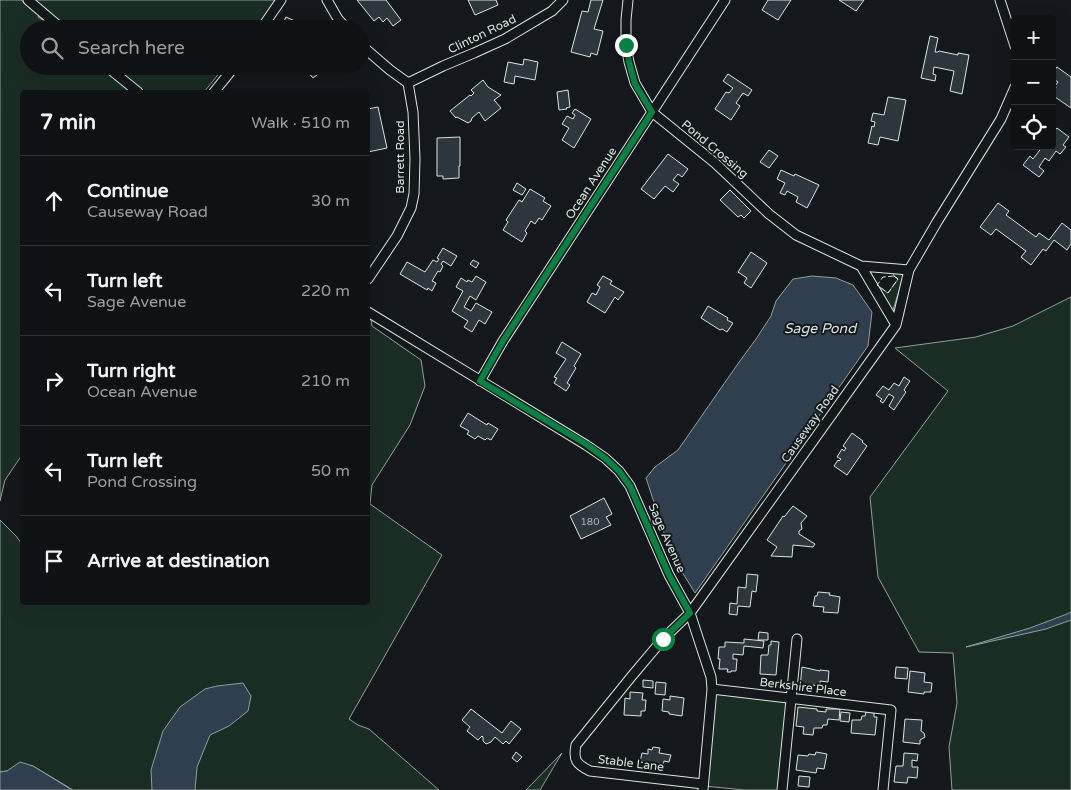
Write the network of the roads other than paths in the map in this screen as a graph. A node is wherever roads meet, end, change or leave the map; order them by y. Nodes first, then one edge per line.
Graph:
1 (28, 0) edge
2 (281, 0) edge
3 (327, 0) edge
4 (563, 0) edge
5 (628, 0) edge
6 (725, 0) edge
7 (1000, 0) edge
8 (51, 20) edge
9 (267, 20) edge
10 (339, 20) edge
11 (1011, 34) edge
12 (370, 53) edge
13 (117, 75) edge
14 (227, 75) edge
15 (408, 83) junction
16 (136, 90) edge
17 (216, 90) edge
18 (1011, 96) edge
19 (652, 112) junction
20 (861, 266) junction
21 (909, 270) junction
22 (370, 276) edge
23 (370, 313) edge
24 (896, 325) junction
25 (480, 381) junction
26 (690, 613) junction
27 (797, 639) dead end
28 (712, 689) junction
29 (791, 698) junction
30 (576, 745) joint
31 (703, 787) edge
32 (782, 790) edge
33 (883, 790) edge

1 - 8 street
2 - 9 street
3 - 10 street
4 - 15 street, Clinton Road
5 - 19 street, Pond Crossing
6 - 19 street, Ocean Avenue
7 - 11 street
12 - 15 street
13 - 16 street
14 - 17 street
15 - 22 street, Barrett Road
18 - 21 street, Causeway Road
19 - 20 street, Pond Crossing
19 - 25 street, Ocean Avenue
20 - 21 street, Pond Crossing
20 - 24 street
21 - 24 street, Causeway Road
23 - 25 street, Sage Avenue
24 - 26 street, Causeway Road
25 - 26 street, Sage Avenue
26 - 28 street, Sage Avenue
26 - 30 street, Causeway Road
27 - 29 street
28 - 29 street, Berkshire Place
28 - 31 street, Sage Avenue
29 - 32 street
29 - 33 street, Berkshire Place
30 - 31 street, Stable Lane

